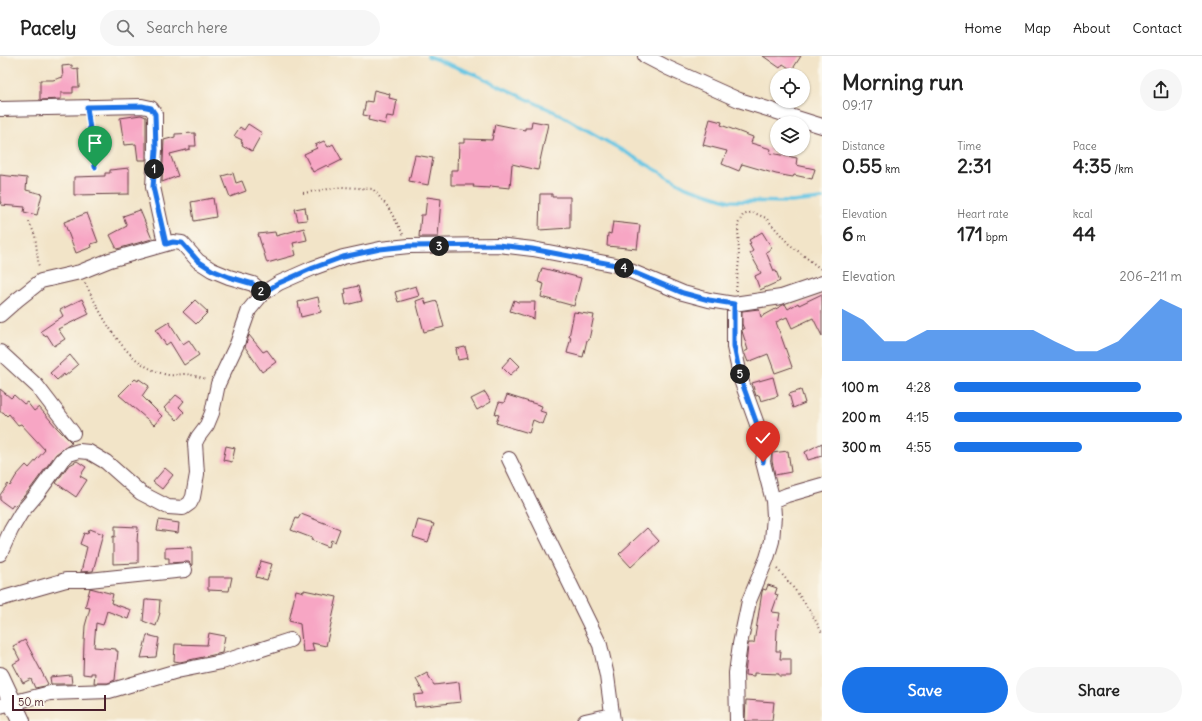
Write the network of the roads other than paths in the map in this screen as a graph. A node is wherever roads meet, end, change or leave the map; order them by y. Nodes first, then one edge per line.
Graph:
1 (645, 56) edge
2 (0, 109) edge
3 (822, 126) edge
4 (166, 244) junction
5 (822, 283) edge
6 (263, 293) junction
7 (734, 304) junction
8 (0, 315) edge
9 (0, 352) edge
10 (73, 433) dead end
11 (509, 460) dead end
12 (822, 485) edge
13 (773, 501) junction
14 (0, 554) edge
15 (185, 570) dead end
16 (0, 599) edge
17 (290, 640) dead end
18 (0, 676) edge
19 (6, 704) edge
20 (613, 718) edge
21 (21, 721) edge
22 (585, 721) edge
23 (737, 721) edge

1 - 3 street
2 - 4 street
4 - 6 street
4 - 8 street
5 - 7 street
6 - 7 street
6 - 14 street
7 - 13 street
9 - 10 street
11 - 20 street
12 - 13 street
13 - 23 street
15 - 16 street
17 - 19 street
18 - 19 street
19 - 21 street
20 - 22 street

